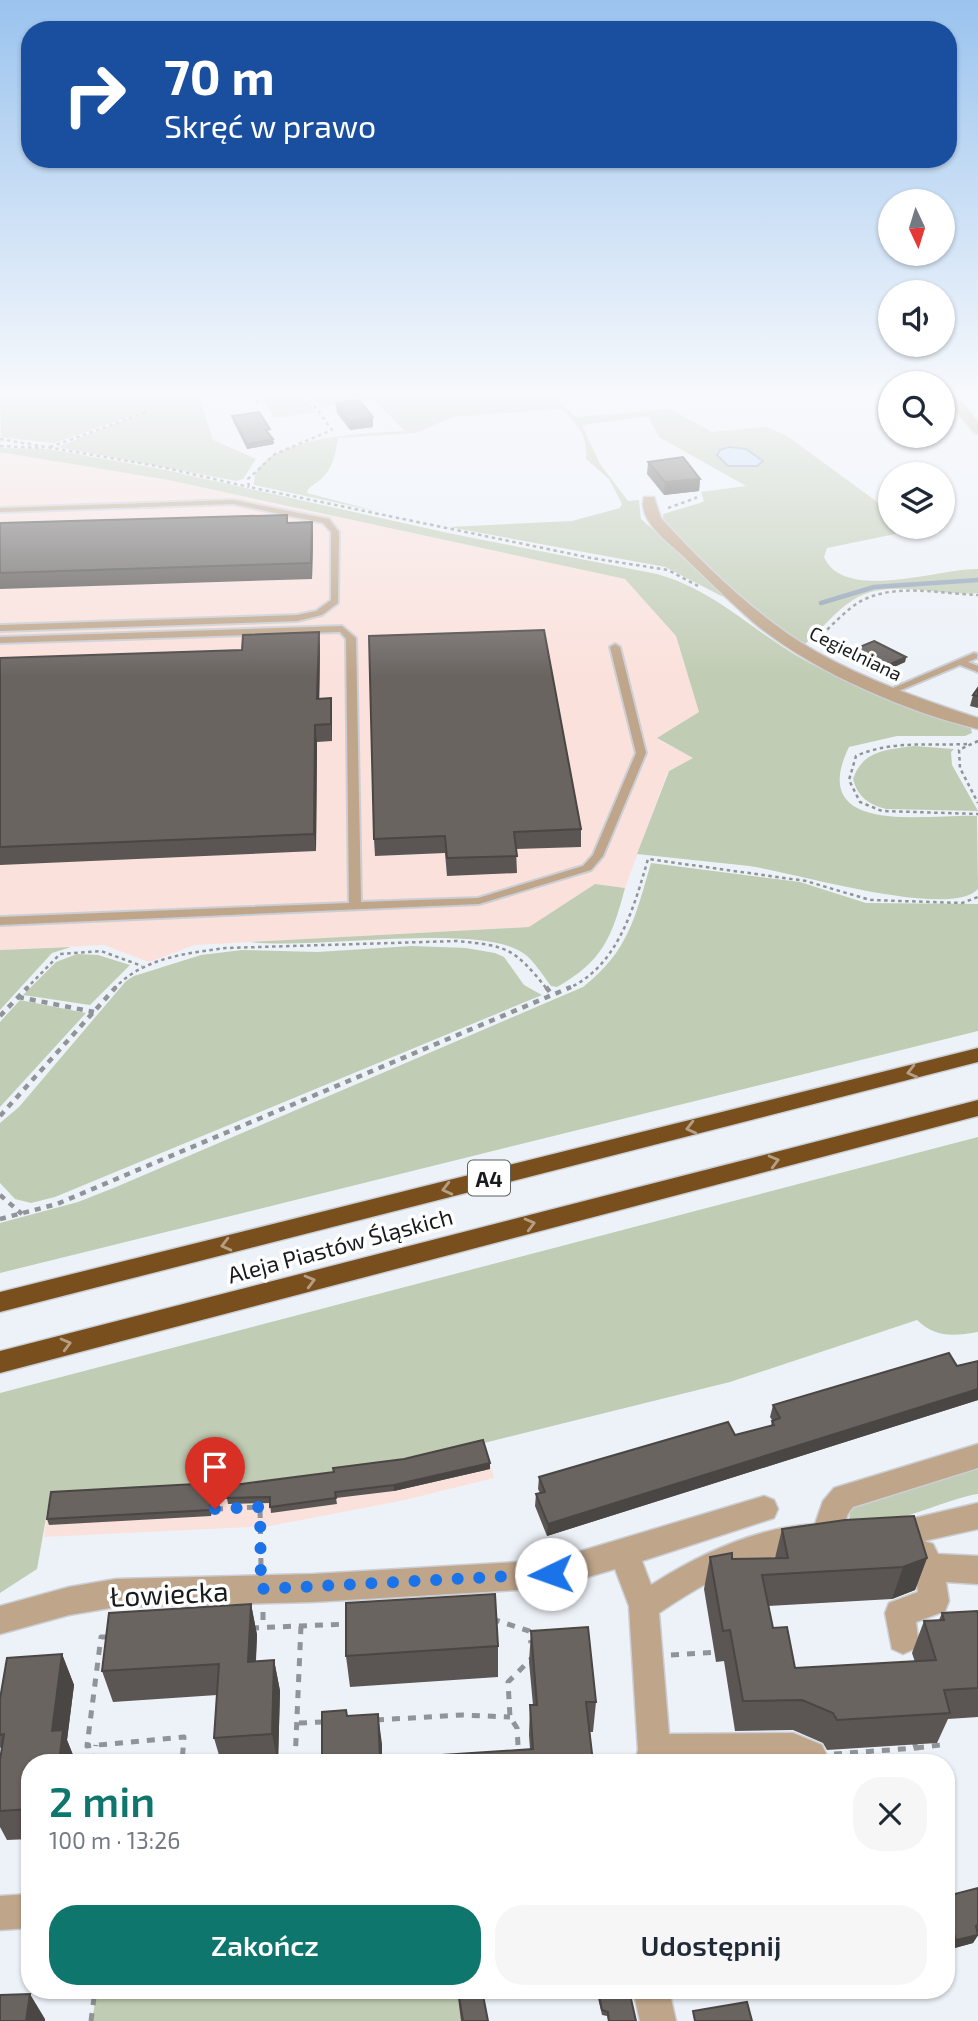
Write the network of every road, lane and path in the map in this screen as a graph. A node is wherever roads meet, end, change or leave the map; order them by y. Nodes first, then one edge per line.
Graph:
1 (255, 488) edge
2 (694, 493) edge
3 (651, 506) joint
4 (0, 510) edge
5 (702, 588) dead end
6 (978, 595) edge
7 (0, 628) edge
8 (0, 640) edge
9 (615, 647) dead end
10 (803, 650) junction
11 (974, 656) dead end
12 (959, 662) junction
13 (978, 669) edge
14 (891, 691) junction
15 (978, 724) edge
16 (978, 741) edge
17 (967, 744) junction
18 (978, 803) edge
19 (978, 814) edge
20 (978, 897) edge
21 (355, 906) junction
22 (0, 921) edge
23 (144, 967) junction
24 (553, 996) junction
25 (18, 997) junction
26 (94, 1012) junction
27 (0, 1016) edge
28 (978, 1055) edge
29 (978, 1108) edge
30 (0, 1116) edge
31 (0, 1195) edge
32 (22, 1214) junction
33 (0, 1219) edge
34 (0, 1302) edge
35 (0, 1362) edge
36 (978, 1456) edge
37 (215, 1509) dead end
38 (764, 1509) dead end
39 (978, 1516) edge
40 (914, 1533) junction
41 (830, 1536) junction
42 (624, 1553) junction
43 (929, 1567) junction
44 (978, 1570) edge
45 (261, 1589) junction
46 (644, 1606) junction
47 (487, 1617) edge
48 (0, 1620) edge
49 (354, 1623) edge
50 (300, 1626) junction
51 (239, 1627) edge
52 (263, 1628) junction
53 (118, 1636) edge
54 (903, 1639) dead end
55 (726, 1652) edge
56 (648, 1656) junction
57 (510, 1717) junction
58 (362, 1720) edge
59 (337, 1721) edge
60 (299, 1723) junction
61 (913, 1736) edge
62 (96, 1745) junction
63 (518, 1745) dead end
64 (941, 1745) dead end
65 (916, 1748) junction
66 (95, 1754) edge
67 (183, 1754) edge
68 (295, 1754) edge
69 (653, 1754) edge
70 (693, 1754) edge
71 (812, 1754) edge
72 (843, 1754) edge
73 (21, 1912) edge
74 (0, 1913) edge
75 (94, 1999) edge
76 (652, 1999) edge
77 (91, 2021) edge
78 (657, 2021) edge

1 - 5 path
2 - 3 path
3 - 10 street, Cegielniana
4 - 7 lane
6 - 10 path
8 - 21 lane
9 - 21 lane
10 - 14 street, Cegielniana
11 - 12 lane
12 - 13 lane
12 - 14 lane
14 - 15 street, Cegielniana
16 - 17 path
17 - 18 path
17 - 19 path
20 - 24 path
21 - 22 lane
23 - 24 path
23 - 25 path
23 - 26 path
24 - 32 path
25 - 26 path
25 - 27 path
26 - 30 path
28 -> 34 highway, Aleja Piastów Śląskich / A4
35 -> 29 highway, Aleja Piastów Śląskich / A4
31 - 32 path
32 - 33 path
36 - 41 street
37 - 45 path
38 - 42 street
39 - 40 street
40 - 41 street
40 - 43 street
41 - 46 street
42 - 45 street, Łowiecka
42 - 46 street
43 - 44 street
43 - 54 street
45 - 48 street, Łowiecka
45 - 52 path
46 - 56 street
47 - 57 path
49 - 50 path
50 - 52 path
50 - 60 path
51 - 52 path
53 - 62 path
55 - 56 path
56 - 69 street
57 - 58 path
57 - 63 path
59 - 60 path
60 - 68 path
61 - 65 path
62 - 66 path
62 - 67 path
64 - 65 path
65 - 72 path
70 - 71 street
73 - 74 street
75 - 77 path
76 - 78 street

